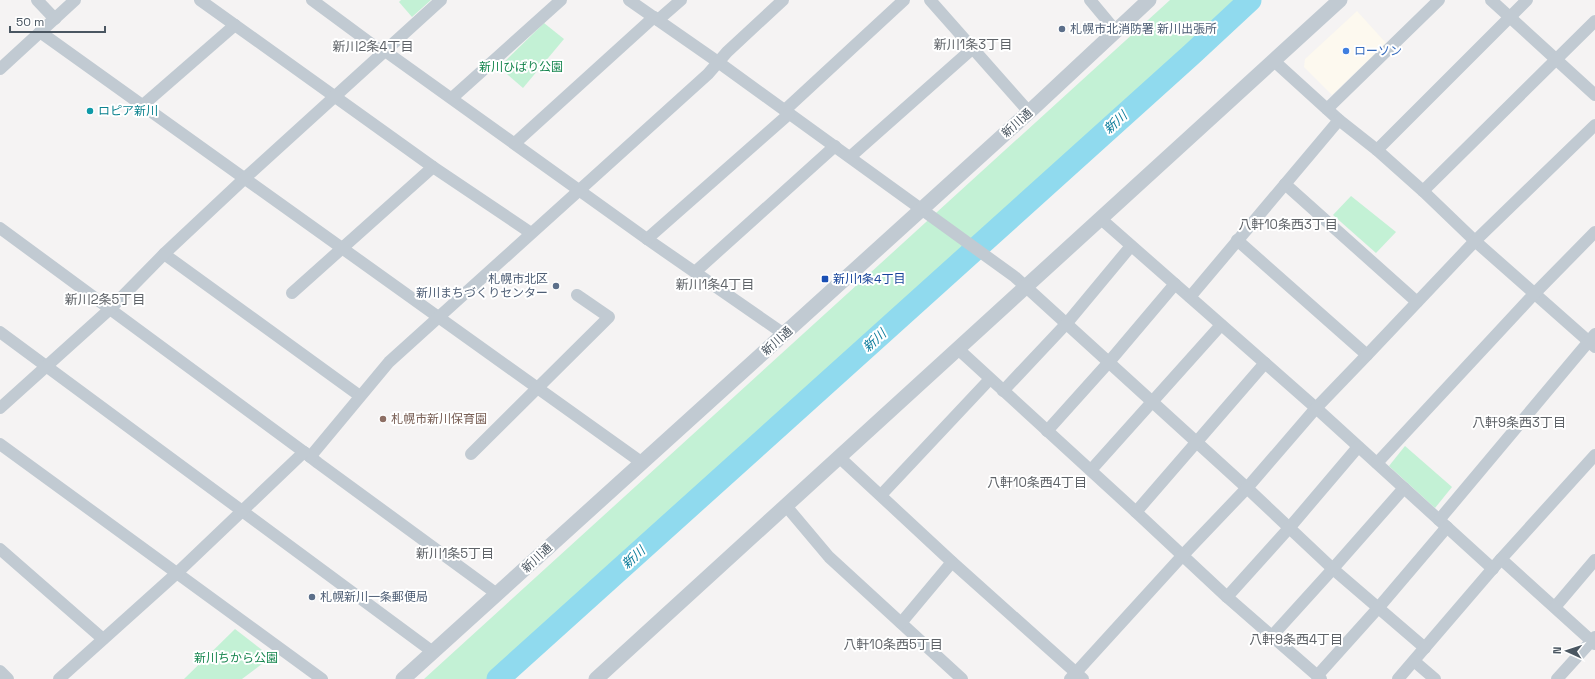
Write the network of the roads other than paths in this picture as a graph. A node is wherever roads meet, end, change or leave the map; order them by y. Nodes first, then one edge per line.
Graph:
1 (37, 0) edge
2 (75, 0) edge
3 (200, 0) edge
4 (312, 0) edge
5 (441, 0) edge
6 (561, 0) edge
7 (629, 0) edge
8 (681, 0) edge
9 (783, 0) edge
10 (904, 0) edge
11 (930, 0) edge
12 (1090, 0) edge
13 (1149, 0) edge
14 (1340, 0) edge
15 (1439, 0) edge
16 (1491, 0) edge
17 (1527, 0) edge
18 (1510, 17) junction
19 (55, 19) junction
20 (656, 19) junction
21 (1595, 21) edge
22 (234, 25) junction
23 (1115, 30) junction
24 (40, 32) junction
25 (972, 49) junction
26 (385, 51) junction
27 (1556, 59) junction
28 (1274, 60) junction
29 (718, 62) junction
30 (0, 69) edge
31 (1595, 95) edge
32 (334, 97) junction
33 (452, 98) junction
34 (143, 105) junction
35 (1327, 109) junction
36 (787, 112) junction
37 (1030, 112) junction
38 (1339, 120) junction
39 (1595, 125) edge
40 (515, 143) junction
41 (835, 146) junction
42 (1377, 150) junction
43 (850, 157) junction
44 (433, 167) junction
45 (245, 178) junction
46 (1285, 184) junction
47 (580, 189) junction
48 (1423, 191) junction
49 (922, 209) junction
50 (1101, 219) junction
51 (0, 228) edge
52 (1595, 232) edge
53 (531, 233) junction
54 (647, 239) junction
55 (1237, 240) junction
56 (1475, 241) junction
57 (1131, 246) junction
58 (342, 248) junction
59 (164, 254) junction
60 (695, 272) junction
61 (1174, 284) junction
62 (1027, 286) junction
63 (292, 293) dead end
64 (1535, 293) junction
65 (577, 295) dead end
66 (1190, 297) junction
67 (1417, 302) junction
68 (110, 309) junction
69 (439, 317) junction
70 (1067, 323) junction
71 (1221, 325) junction
72 (0, 332) edge
73 (784, 334) junction
74 (1593, 341) edge
75 (958, 349) junction
76 (1367, 355) junction
77 (1109, 362) junction
78 (1265, 363) junction
79 (46, 366) junction
80 (990, 379) junction
81 (538, 388) junction
82 (1003, 391) junction
83 (360, 396) junction
84 (1152, 402) junction
85 (0, 408) edge
86 (1316, 408) junction
87 (1047, 431) junction
88 (1197, 442) junction
89 (0, 444) edge
90 (1358, 447) junction
91 (307, 454) junction
92 (471, 454) dead end
93 (1595, 455) edge
94 (839, 457) junction
95 (641, 462) junction
96 (1376, 463) junction
97 (1091, 470) junction
98 (1247, 488) junction
99 (1404, 488) junction
100 (881, 496) junction
101 (786, 506) junction
102 (242, 511) junction
103 (1136, 512) junction
104 (1443, 524) junction
105 (1290, 527) junction
106 (0, 549) edge
107 (1183, 555) junction
108 (1501, 559) junction
109 (1595, 560) edge
110 (952, 562) junction
111 (1333, 569) junction
112 (1493, 569) junction
113 (177, 572) junction
114 (498, 594) junction
115 (1227, 597) junction
116 (1379, 607) junction
117 (1555, 607) junction
118 (901, 624) junction
119 (1272, 636) junction
120 (104, 638) junction
121 (1594, 640) edge
122 (1425, 648) junction
123 (433, 652) junction
124 (1414, 660) junction
125 (0, 671) edge
126 (1076, 677) edge
127 (1319, 677) edge
128 (8, 679) edge
129 (59, 679) edge
130 (322, 679) edge
131 (403, 679) edge
132 (596, 679) edge
133 (962, 679) edge
134 (1398, 679) edge
135 (1435, 679) edge
136 (1557, 679) edge

1 - 19 street
2 - 19 street
3 - 22 street
4 - 26 street
5 - 26 street
6 - 33 street
7 - 20 street
8 - 20 street
9 - 29 street
10 - 36 street
11 - 25 street
12 - 23 street
13 - 23 street, 新川通
14 - 28 street
15 - 35 street
16 - 18 street
17 - 18 street
18 - 27 street
18 - 42 street
19 - 24 street
20 - 29 street
20 - 40 street
21 - 27 street
22 - 32 street
22 - 34 street
23 - 37 street, 新川通
24 - 30 street
24 - 34 street
25 - 37 street
25 - 43 street
26 - 32 street
26 - 33 street
27 - 31 street
27 - 48 street
28 - 35 street
28 - 50 street
29 - 36 street
29 - 47 street
32 - 44 street
32 - 45 street
33 - 40 street
34 - 45 street
35 - 38 street
36 - 41 street
36 - 54 street
37 - 49 street, 新川通
38 - 42 street
38 - 46 street
39 - 56 street
40 - 47 street
41 - 43 street
41 - 60 street
42 - 48 street
43 - 49 street
44 - 53 street
44 - 58 street
45 - 58 street
45 - 59 street
46 - 55 street
46 - 67 street
47 - 53 street
47 - 54 street
48 - 56 street
49 - 62 street
49 - 73 street, 新川通
50 - 57 street
50 - 62 street
51 - 68 street
52 - 64 street
53 - 69 street
54 - 60 street
55 - 66 street
55 - 76 street
56 - 64 street
56 - 67 street
57 - 61 street
57 - 70 street
58 - 63 street
58 - 69 street
59 - 68 street
59 - 83 street
60 - 73 street
61 - 66 street
61 - 77 street
62 - 70 street
62 - 75 street
64 - 74 street
64 - 96 street
65 - 81 street
66 - 71 street
67 - 76 street
68 - 79 street
68 - 91 street
69 - 81 street
69 - 83 street
70 - 77 street
70 - 82 street
71 - 78 street
71 - 84 street
72 - 79 street
73 - 95 street, 新川通
74 - 104 street
75 - 80 street
75 - 94 street
76 - 86 street
77 - 84 street
77 - 87 street
78 - 86 street
78 - 88 street
79 - 85 street
79 - 102 street
80 - 82 street
80 - 100 street
81 - 92 street
81 - 95 street
82 - 87 street
83 - 91 street
84 - 88 street
84 - 97 street
86 - 90 street
86 - 98 street
87 - 97 street
88 - 98 street
88 - 103 street
89 - 113 street
90 - 96 street
90 - 105 street
91 - 102 street
91 - 114 street
93 - 108 street
94 - 100 street
94 - 101 street
95 - 114 street, 新川通
96 - 99 street
97 - 103 street
98 - 105 street
98 - 107 street
99 - 104 street
99 - 111 street
100 - 110 street
101 - 118 street
101 - 132 street
102 - 113 street
102 - 123 street
103 - 107 street
104 - 112 street
104 - 116 street
105 - 111 street
105 - 115 street
106 - 120 street
107 - 115 street
107 - 126 street
108 - 112 street
108 - 117 street
109 - 117 street
110 - 118 street
110 - 126 street
111 - 116 street
111 - 119 street
112 - 122 street
113 - 120 street
113 - 130 street
114 - 123 street, 新川通
115 - 119 street
116 - 122 street
116 - 127 street
117 - 121 street
118 - 133 street
119 - 127 street
120 - 129 street
121 - 136 street
122 - 124 street
123 - 131 street, 新川通
124 - 134 street
124 - 135 street
125 - 128 street

